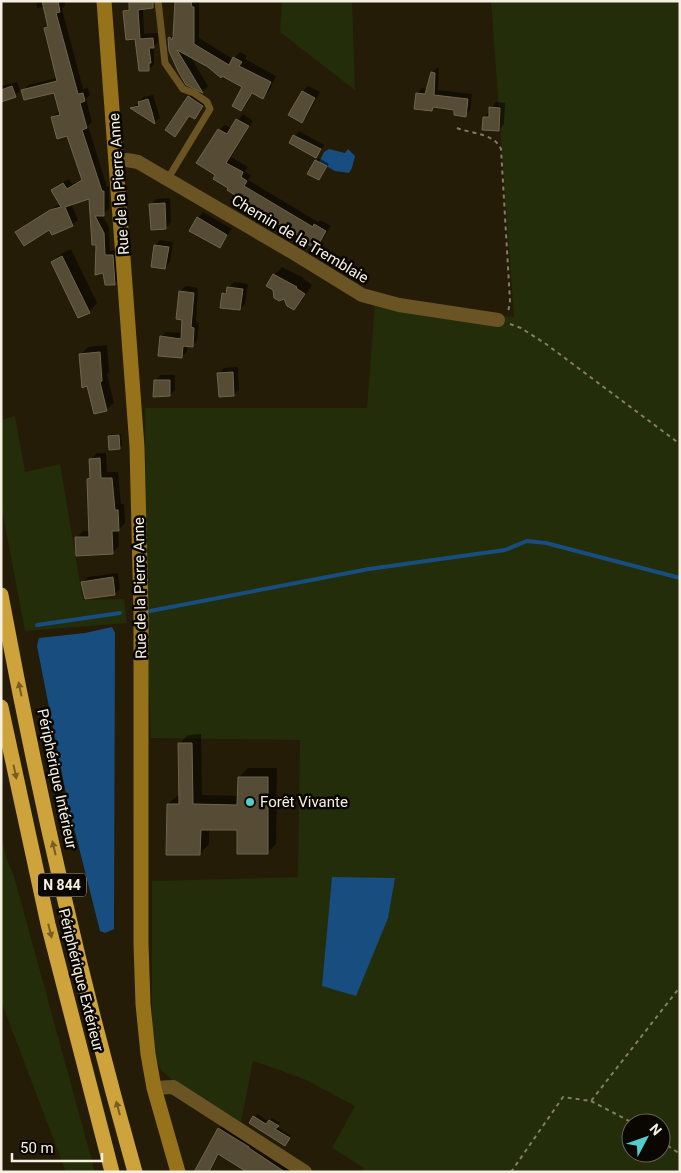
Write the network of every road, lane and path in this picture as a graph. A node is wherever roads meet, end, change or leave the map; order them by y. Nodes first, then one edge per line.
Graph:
1 (104, 1) edge
2 (158, 1) edge
3 (457, 128) dead end
4 (116, 161) junction
5 (167, 180) junction
6 (498, 320) junction
7 (680, 444) edge
8 (1, 595) edge
9 (1, 707) edge
10 (680, 987) edge
11 (154, 1088) junction
12 (591, 1101) junction
13 (621, 1117) edge
14 (112, 1172) edge
15 (135, 1172) edge
16 (178, 1172) edge
17 (305, 1172) edge
18 (511, 1172) edge

1 - 4 street, Rue de la Pierre Anne
2 - 5 lane
3 - 6 path
4 - 5 street, Chemin de la Tremblaie
4 - 11 street, Rue de la Pierre Anne
5 - 6 street, Chemin de la Tremblaie
6 - 7 path
15 -> 8 highway, Périphérique Intérieur / N 844
9 -> 14 highway, Périphérique Extérieur / N 844
10 - 12 path
11 - 16 street, Rue de la Pierre Anne
11 - 17 street
12 - 13 path
12 - 18 path

